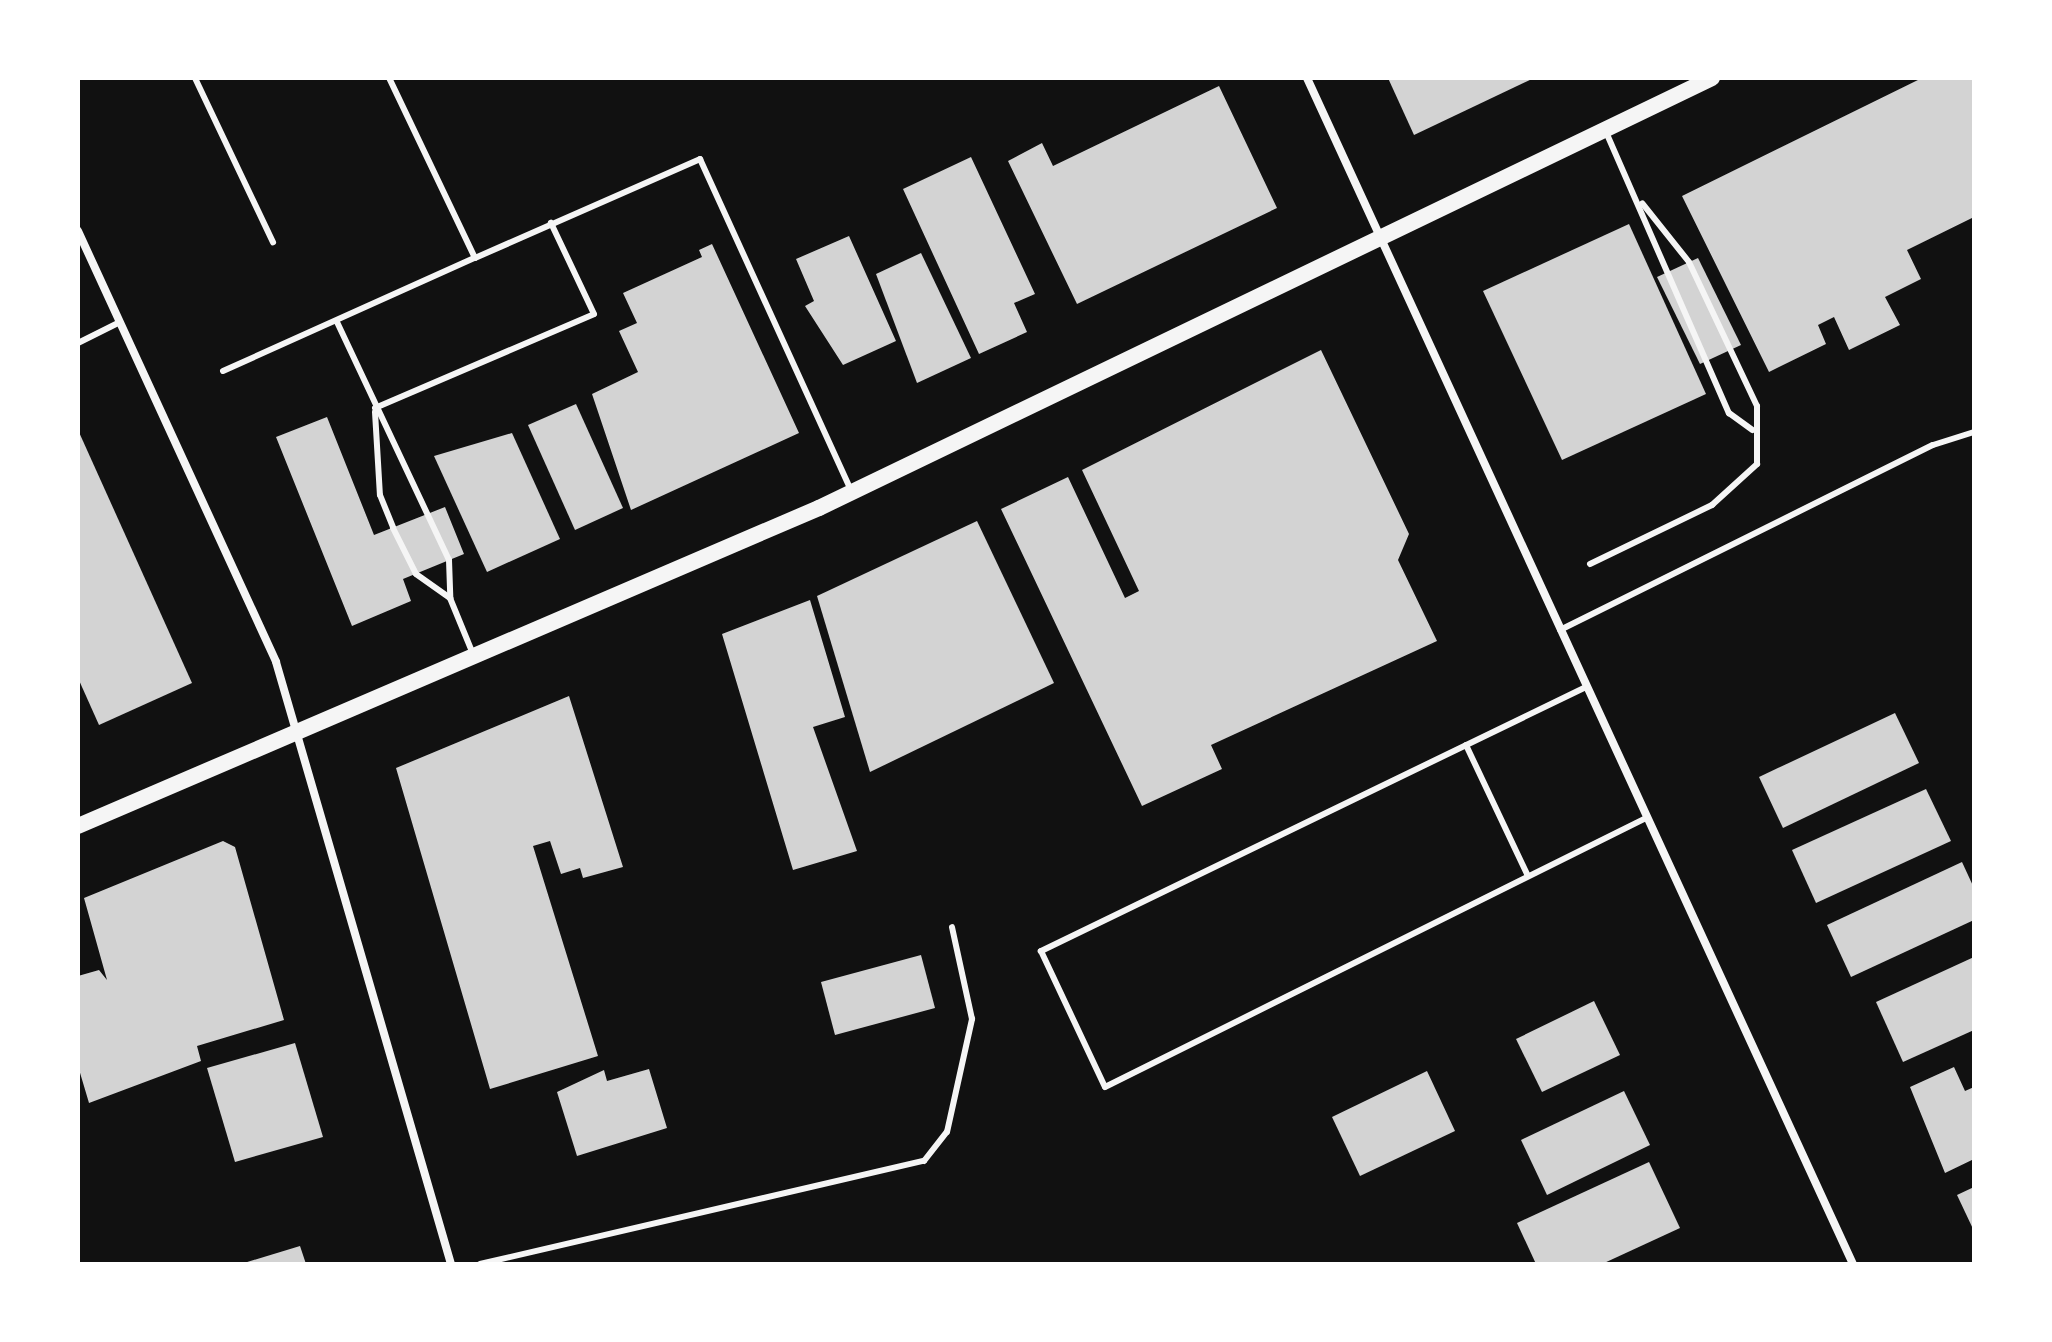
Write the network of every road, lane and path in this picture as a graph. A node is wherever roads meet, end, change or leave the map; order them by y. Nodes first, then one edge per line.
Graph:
1 (195, 78) edge
2 (389, 78) edge
3 (1307, 78) edge
4 (1712, 78) edge
5 (1605, 130) junction
6 (1642, 203) junction
7 (551, 223) junction
8 (78, 231) edge
9 (1381, 240) junction
10 (273, 242) dead end
11 (475, 258) junction
12 (120, 322) junction
13 (337, 322) junction
14 (78, 343) edge
15 (223, 371) dead end
16 (375, 408) junction
17 (1752, 430) junction
18 (1974, 432) edge
19 (852, 492) junction
20 (1590, 564) dead end
21 (450, 598) junction
22 (1560, 630) junction
23 (475, 657) junction
24 (1586, 687) junction
25 (296, 735) junction
26 (1466, 745) junction
27 (1646, 818) junction
28 (78, 826) edge
29 (1528, 876) junction
30 (952, 927) dead end
31 (451, 1264) edge
32 (480, 1264) edge
33 (1853, 1264) edge

1 - 10 lane
2 - 11 lane
3 - 9 street
4 - 5 main road
5 - 6 lane
5 - 9 main road
6 - 17 lane
6 - 17 lane
7 - 11 lane
7 - 16 lane
7 - 19 lane
8 - 12 street
9 - 19 main road
9 - 22 street
11 - 13 lane
12 - 14 lane
12 - 25 street
13 - 15 lane
13 - 16 lane
16 - 21 lane
16 - 21 lane
17 - 20 lane
18 - 22 lane
19 - 23 main road
21 - 23 lane
22 - 24 street
23 - 25 main road
24 - 26 lane
24 - 27 street
25 - 28 main road
25 - 31 street
26 - 29 lane
26 - 29 lane
27 - 29 lane
27 - 33 street
30 - 32 lane

